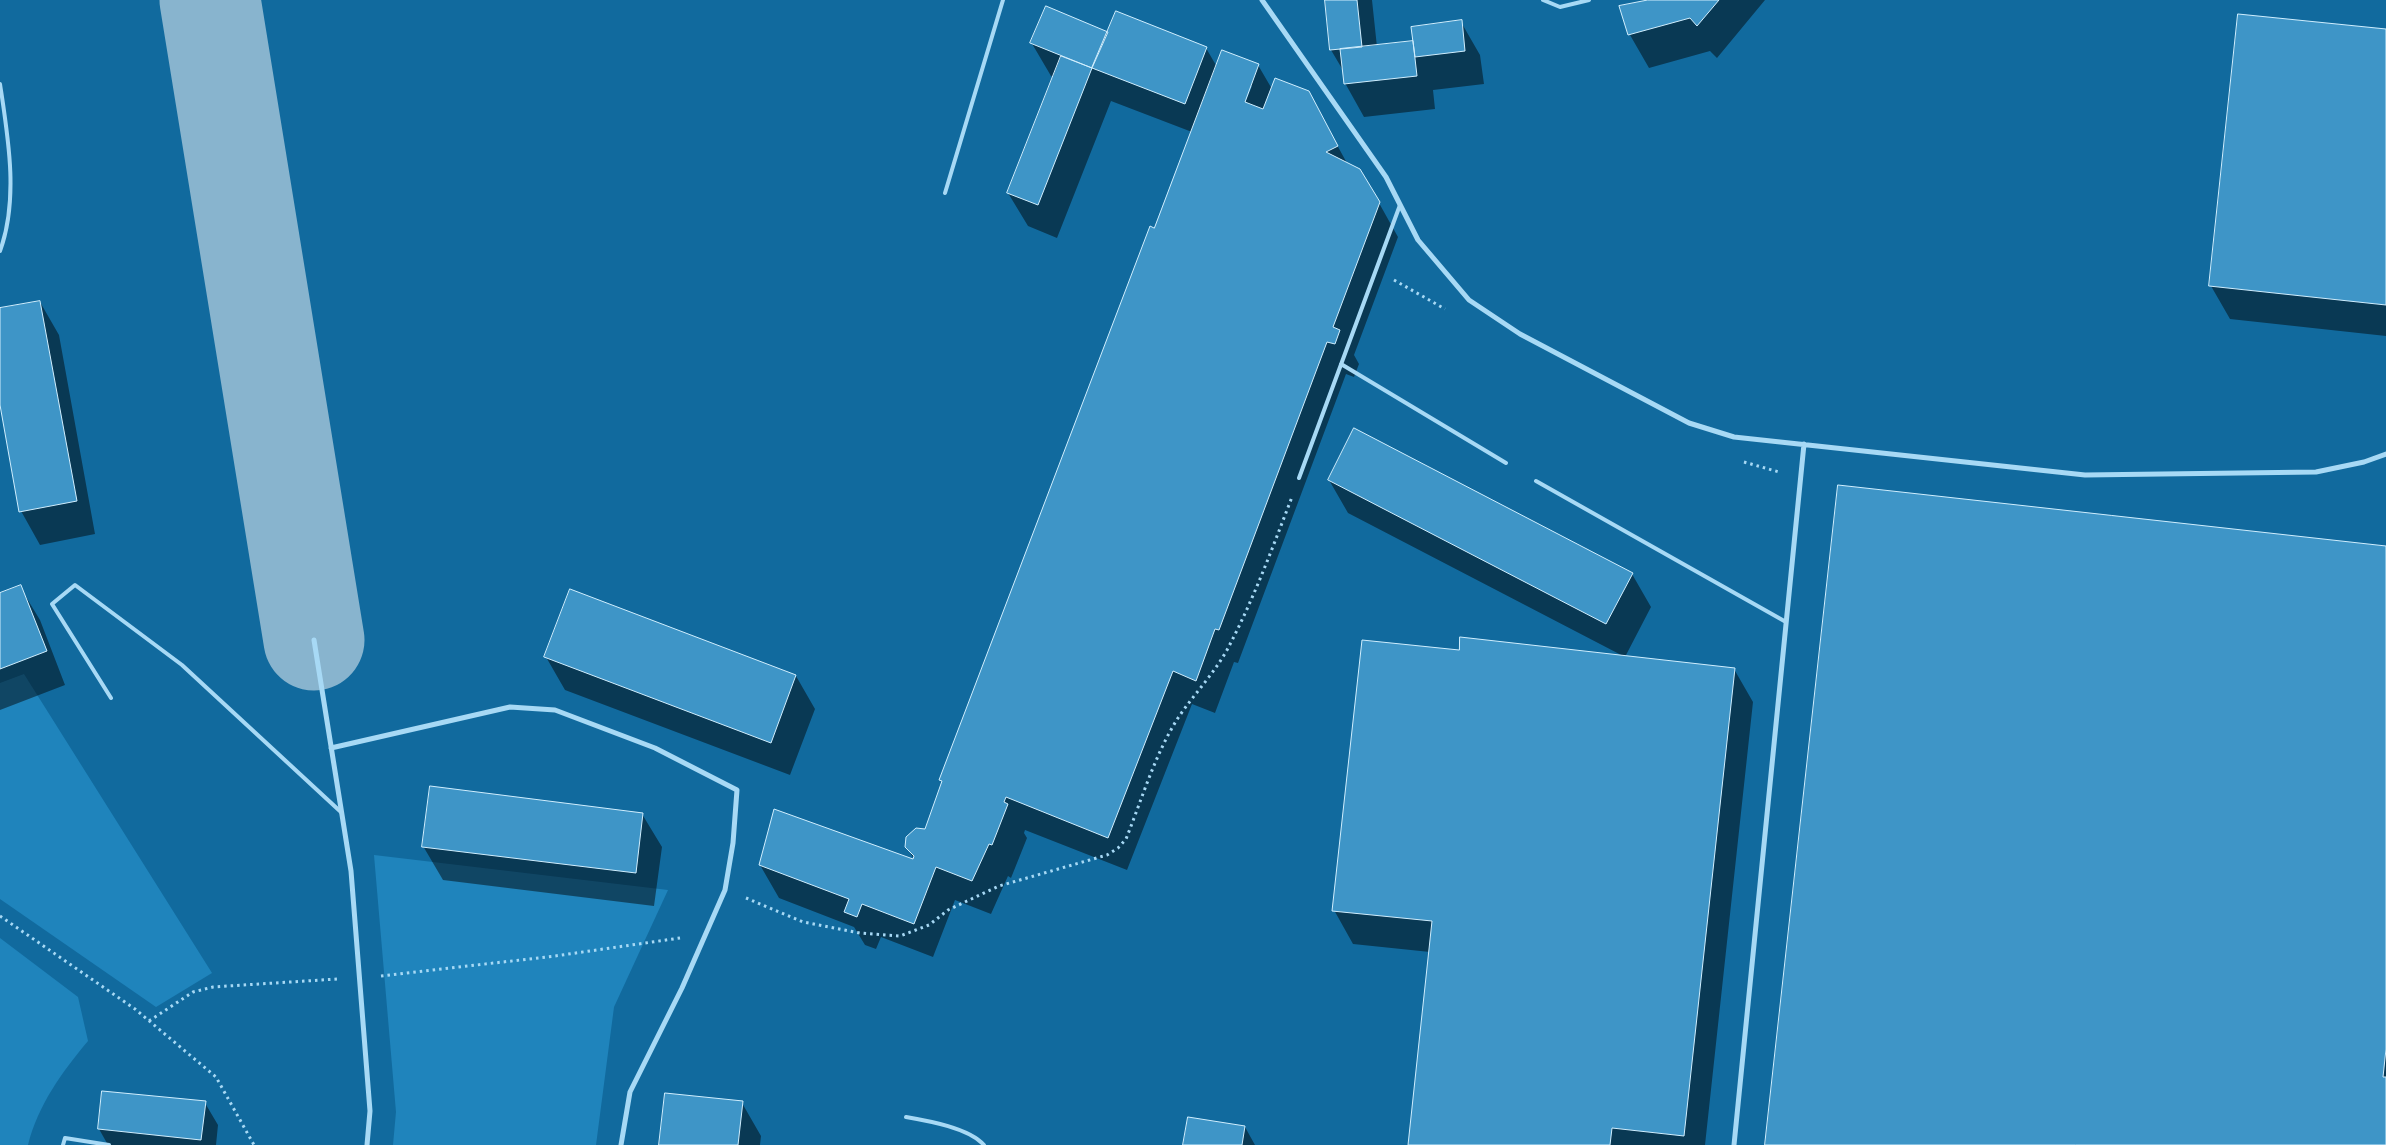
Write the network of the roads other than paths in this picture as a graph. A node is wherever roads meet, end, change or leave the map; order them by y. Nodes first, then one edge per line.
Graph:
1 (1003, 0) edge
2 (1262, 0) edge
3 (1543, 0) edge
4 (1589, 0) edge
5 (0, 84) edge
6 (945, 193) dead end
7 (1400, 205) junction
8 (0, 251) edge
9 (1341, 364) junction
10 (1804, 444) junction
11 (2386, 454) edge
12 (1506, 463) dead end
13 (1299, 478) road end
14 (1536, 481) dead end
15 (1786, 622) junction
16 (314, 640) dead end
17 (111, 698) dead end
18 (331, 748) junction
19 (342, 813) junction
20 (906, 1117) dead end
21 (63, 1145) edge
22 (109, 1145) edge
23 (366, 1145) edge
24 (621, 1145) edge
25 (984, 1145) edge
26 (1734, 1145) edge

1 - 6 lane
2 - 7 street
3 - 4 lane
5 - 8 lane
7 - 9 lane
7 - 10 street
9 - 12 lane
9 - 13 lane
10 - 11 street
10 - 15 street
14 - 15 lane
15 - 26 street
16 - 18 street
17 - 19 lane
18 - 19 street
18 - 24 street
19 - 23 street
20 - 25 lane
21 - 22 lane

